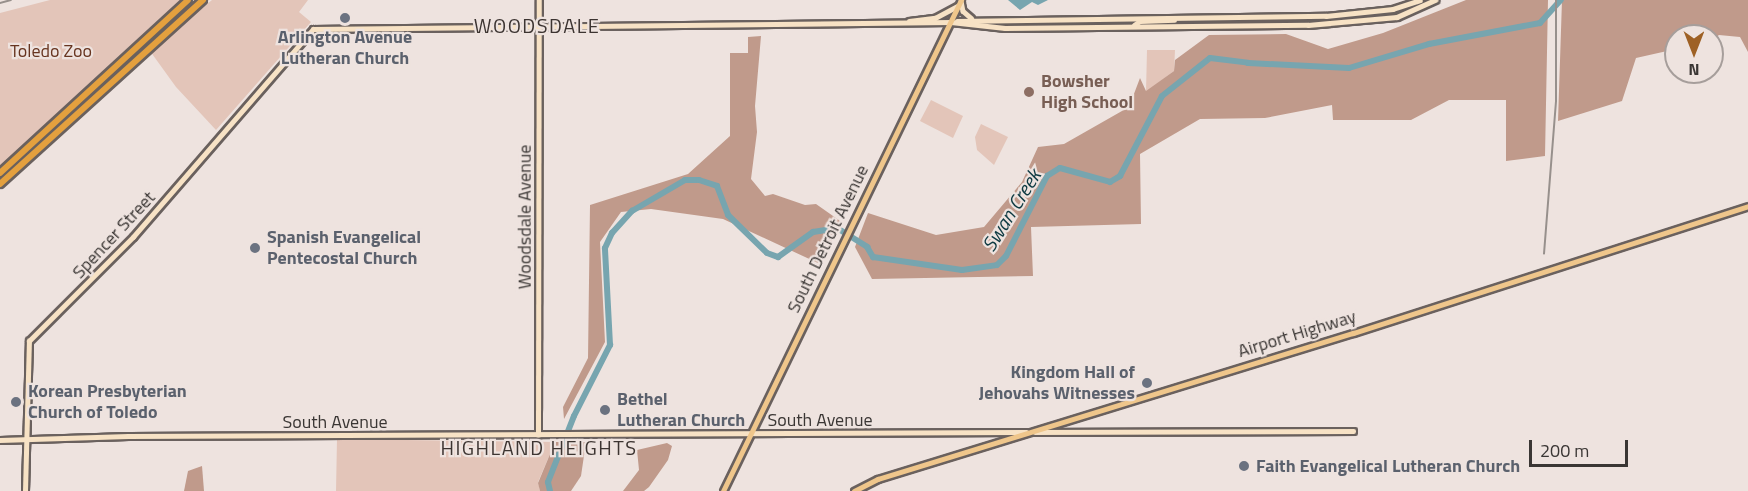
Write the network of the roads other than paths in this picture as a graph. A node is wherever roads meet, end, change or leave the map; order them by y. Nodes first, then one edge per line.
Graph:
1 (188, 0) edge
2 (203, 0) edge
3 (539, 0) edge
4 (1420, 0) edge
5 (1435, 0) edge
6 (961, 2) edge
7 (1228, 17) junction
8 (976, 20) junction
9 (951, 22) junction
10 (904, 23) junction
11 (1134, 25) junction
12 (539, 27) junction
13 (0, 173) edge
14 (0, 184) edge
15 (1748, 206) edge
16 (1353, 431) dead end
17 (1030, 432) junction
18 (751, 434) junction
19 (541, 435) junction
20 (0, 440) edge
21 (27, 440) junction
22 (25, 491) edge
23 (723, 491) edge
24 (854, 491) edge

1 - 13 highway
2 - 14 highway
3 - 12 street, Woodsdale Avenue
4 - 7 street
5 - 11 street
6 - 8 street
6 - 9 main road, South Detroit Avenue
6 - 10 street
7 - 8 street
7 - 11 street
8 - 9 street
9 - 10 street
9 - 11 street
9 - 18 main road, South Detroit Avenue
10 - 12 street
12 - 19 street, Woodsdale Avenue
12 - 21 street, Spencer Street
15 - 17 main road, Airport Highway
16 - 17 street, South Avenue
17 - 18 street, South Avenue
17 - 24 main road, Airport Highway
18 - 19 street, South Avenue
18 - 23 main road, South Detroit Avenue
19 - 21 street, South Avenue
20 - 21 street, South Avenue
21 - 22 street, Spencer Street

